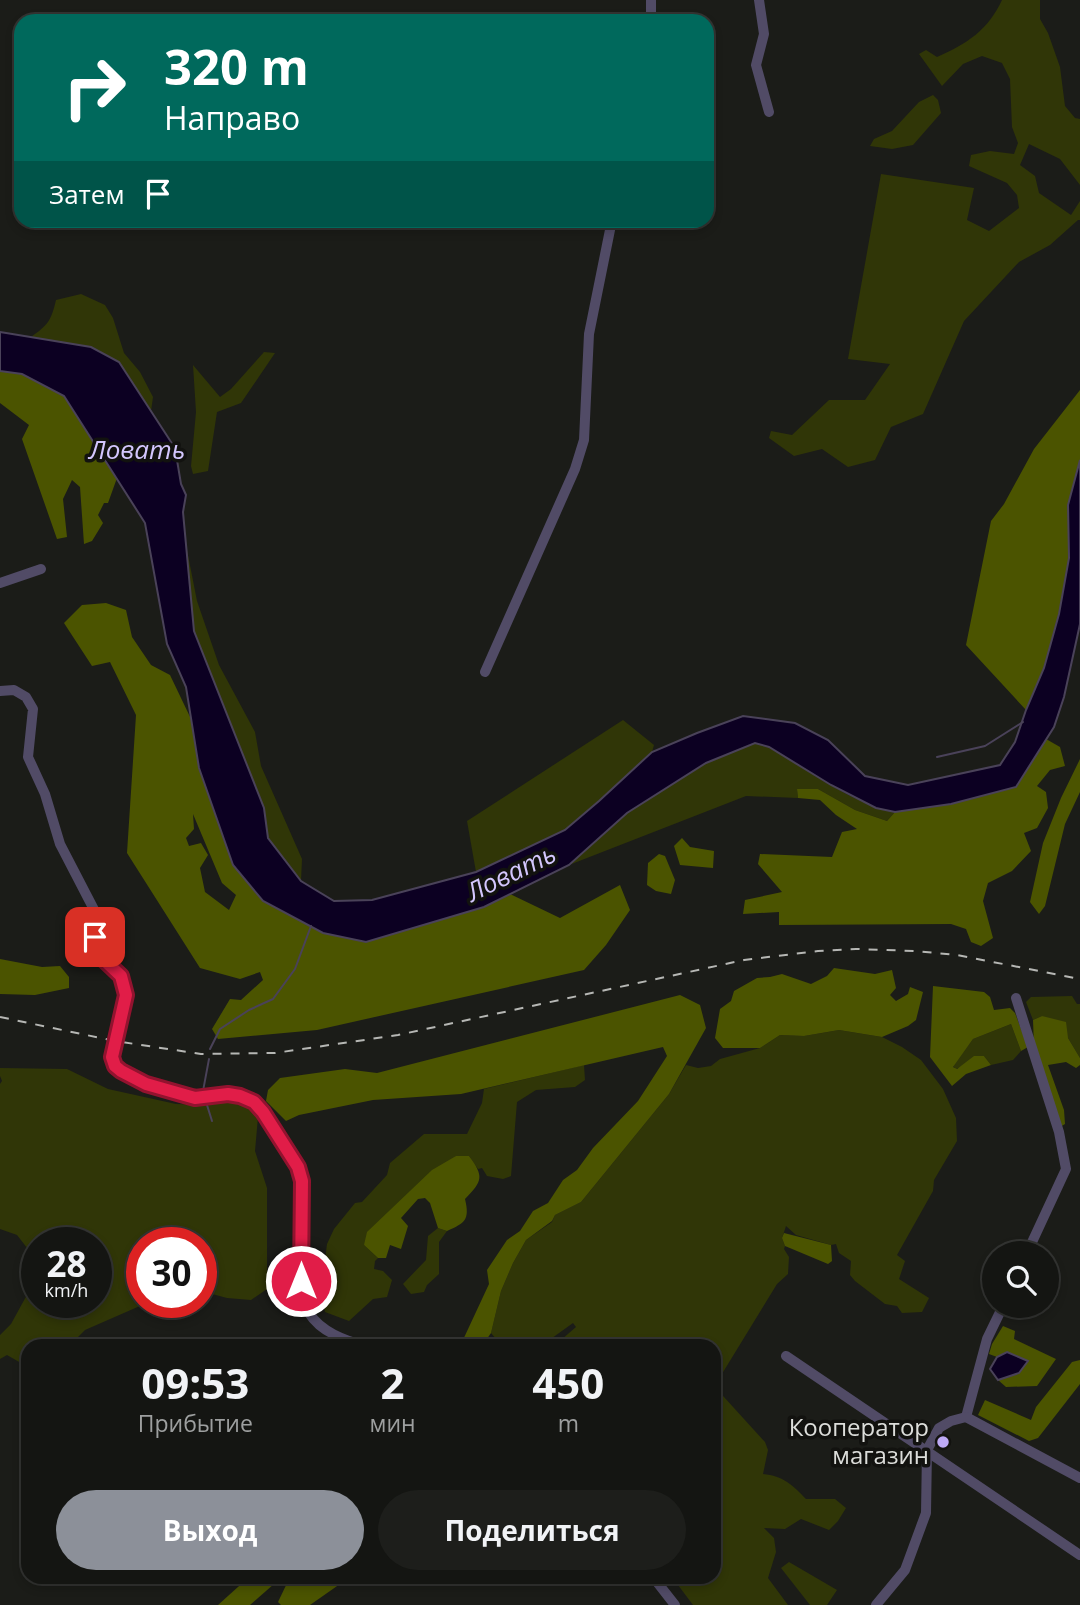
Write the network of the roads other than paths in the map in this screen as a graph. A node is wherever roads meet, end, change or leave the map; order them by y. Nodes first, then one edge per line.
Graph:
1 (759, 0) edge
2 (769, 111) dead end
3 (610, 228) edge
4 (41, 569) dead end
5 (0, 583) edge
6 (485, 672) dead end
7 (0, 691) edge
8 (1016, 998) dead end
9 (1033, 1241) edge
10 (997, 1318) edge
11 (343, 1339) edge
12 (786, 1356) dead end
13 (966, 1417) junction
14 (927, 1450) junction
15 (1080, 1478) edge
16 (1080, 1555) edge
17 (658, 1584) edge
18 (675, 1605) edge
19 (876, 1605) edge

1 - 2 street
3 - 6 street
4 - 5 street
7 - 11 street
8 - 9 street
10 - 13 street
12 - 14 street
13 - 14 street
13 - 15 street
14 - 16 street
14 - 19 street
17 - 18 street

